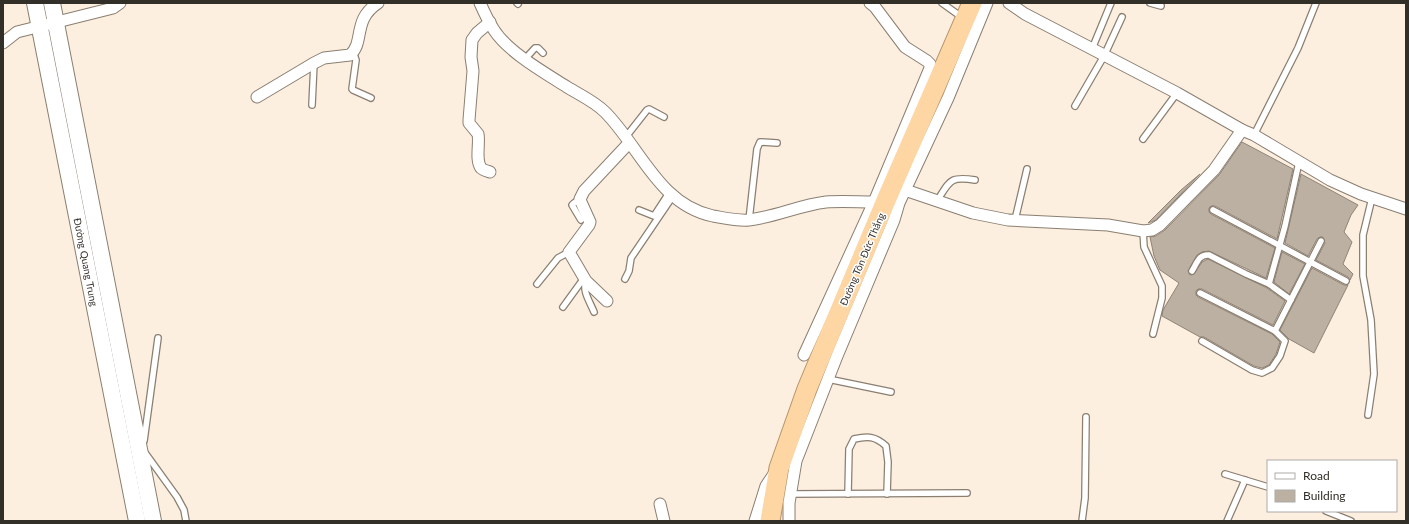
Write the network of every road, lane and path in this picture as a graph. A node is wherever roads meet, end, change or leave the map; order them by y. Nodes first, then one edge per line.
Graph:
1 (35, 3) edge
2 (52, 3) edge
3 (120, 3) edge
4 (378, 3) edge
5 (870, 3) edge
6 (942, 3) edge
7 (987, 3) edge
8 (1010, 3) edge
9 (1111, 3) edge
10 (1150, 3) edge
11 (1316, 3) edge
12 (482, 4) edge
13 (1161, 6) dead end
14 (968, 11) edge
15 (1122, 17) dead end
16 (56, 22) junction
17 (490, 22) junction
18 (40, 26) junction
19 (3, 40) edge
20 (1092, 50) junction
21 (353, 52) junction
22 (543, 53) dead end
23 (1104, 56) junction
24 (525, 59) junction
25 (314, 62) junction
26 (1177, 93) junction
27 (257, 97) dead end
28 (371, 98) dead end
29 (312, 105) dead end
30 (1075, 106) dead end
31 (664, 117) dead end
32 (1242, 130) junction
33 (1254, 135) junction
34 (1143, 139) dead end
35 (627, 140) junction
36 (777, 143) dead end
37 (1299, 162) junction
38 (1027, 169) dead end
39 (490, 172) dead end
40 (975, 180) dead end
41 (905, 190) junction
42 (671, 195) junction
43 (1372, 198) junction
44 (580, 199) junction
45 (884, 199) junction
46 (937, 201) junction
47 (1406, 209) edge
48 (639, 210) dead end
49 (1213, 210) dead end
50 (581, 220) dead end
51 (749, 220) junction
52 (1015, 220) junction
53 (1143, 231) junction
54 (1321, 241) dead end
55 (1280, 245) junction
56 (568, 252) junction
57 (1310, 263) junction
58 (1192, 271) dead end
59 (585, 279) junction
60 (625, 279) dead end
61 (1346, 282) dead end
62 (537, 284) dead end
63 (1269, 284) junction
64 (1200, 293) dead end
65 (1291, 300) junction
66 (607, 302) dead end
67 (563, 307) dead end
68 (594, 312) dead end
69 (1275, 331) junction
70 (1153, 334) dead end
71 (158, 338) dead end
72 (1202, 341) dead end
73 (804, 355) dead end
74 (828, 379) junction
75 (891, 392) dead end
76 (1368, 415) dead end
77 (1086, 417) dead end
78 (1225, 474) dead end
79 (1245, 480) junction
80 (785, 482) junction
81 (1267, 487) edge
82 (967, 493) dead end
83 (848, 494) junction
84 (887, 494) junction
85 (660, 504) dead end
86 (1328, 512) edge
87 (137, 521) edge
88 (153, 521) edge
89 (186, 521) edge
90 (664, 521) edge
91 (755, 521) edge
92 (770, 521) edge
93 (789, 521) edge
94 (1082, 521) edge
95 (1227, 521) edge
96 (1351, 521) edge

1 - 18 main road, Đường Quang Trung
2 - 16 main road, Đường Quang Trung
3 - 16 street
4 - 21 street
5 - 45 street
6 - 14 lane
7 - 41 street
8 - 20 street
9 - 20 lane
10 - 13 lane
11 - 33 lane
12 - 17 street
14 - 45 highway, Đường Tôn Đức Thắng
15 - 23 lane
16 - 18 street
16 - 88 main road, Đường Quang Trung
17 - 24 street
17 - 39 street
18 - 19 street
18 - 87 main road, Đường Quang Trung
20 - 23 street
21 - 25 street
21 - 28 lane
22 - 24 lane
23 - 26 street
23 - 30 lane
24 - 35 street
25 - 27 street
25 - 29 lane
26 - 32 street
26 - 34 lane
31 - 35 lane
32 - 33 street
32 - 53 street
33 - 37 street
35 - 42 street
35 - 44 street
36 - 51 lane
37 - 43 street
37 - 55 lane
38 - 52 lane
40 - 46 lane
41 - 45 street
41 - 46 street
42 - 48 lane
42 - 51 street
42 - 60 lane
43 - 47 street
43 - 76 lane
44 - 50 lane
44 - 56 street
45 - 51 street
45 - 73 street
45 - 74 street
45 - 80 highway, Đường Tôn Đức Thắng
46 - 52 street
49 - 55 lane
52 - 53 street
53 - 70 lane
54 - 57 lane
55 - 57 lane
55 - 63 lane
56 - 59 street
56 - 62 lane
57 - 61 lane
57 - 65 lane
58 - 63 lane
59 - 66 street
59 - 67 lane
59 - 68 lane
63 - 65 lane
64 - 69 lane
65 - 69 lane
69 - 72 lane
71 - 89 lane
74 - 75 lane
74 - 80 street
77 - 94 lane
78 - 79 lane
79 - 81 lane
79 - 95 lane
80 - 83 lane
80 - 91 street
80 - 92 highway, Đường Tôn Đức Thắng
80 - 93 street
82 - 84 lane
83 - 84 lane
83 - 84 lane
85 - 90 street
86 - 96 lane

